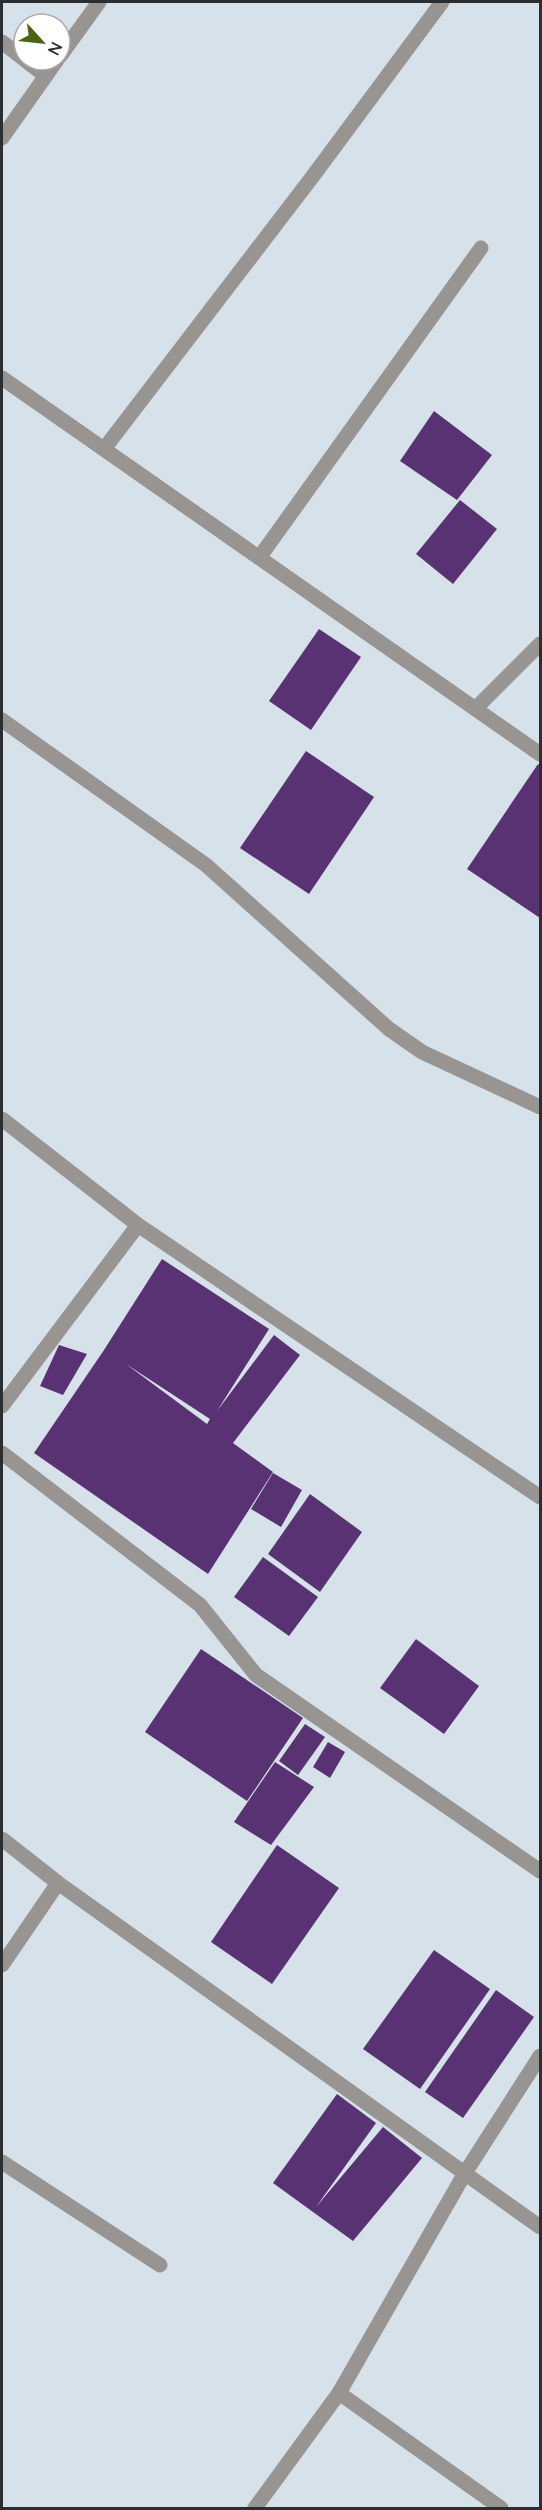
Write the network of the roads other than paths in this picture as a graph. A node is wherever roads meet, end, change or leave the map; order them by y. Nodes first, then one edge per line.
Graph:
1 (99, 2) edge
2 (442, 2) edge
3 (72, 39) edge
4 (41, 72) edge
5 (49, 72) edge
6 (46, 76) junction
7 (2, 138) edge
8 (481, 248) dead end
9 (2, 378) edge
10 (104, 449) junction
11 (259, 558) junction
12 (540, 644) edge
13 (475, 709) junction
14 (2, 720) edge
15 (540, 754) edge
16 (540, 1107) edge
17 (2, 1119) edge
18 (138, 1225) junction
19 (2, 1406) edge
20 (2, 1453) edge
21 (540, 1497) edge
22 (2, 1839) edge
23 (540, 1871) edge
24 (58, 1883) junction
25 (2, 1965) edge
26 (540, 2056) edge
27 (2, 2162) edge
28 (465, 2173) junction
29 (540, 2227) edge
30 (159, 2265) dead end
31 (339, 2393) junction
32 (255, 2508) edge
33 (501, 2508) edge

1 - 3 street
2 - 10 street
4 - 6 street
5 - 6 street
6 - 7 street
8 - 11 street
9 - 10 street
10 - 11 street
11 - 13 street
12 - 13 street
13 - 15 street
14 - 16 street
17 - 18 street
18 - 19 street
18 - 21 street
20 - 23 street
22 - 24 street
24 - 25 street
24 - 28 street
26 - 28 street
27 - 30 street
28 - 29 street
28 - 31 street
31 - 32 street
31 - 33 street

